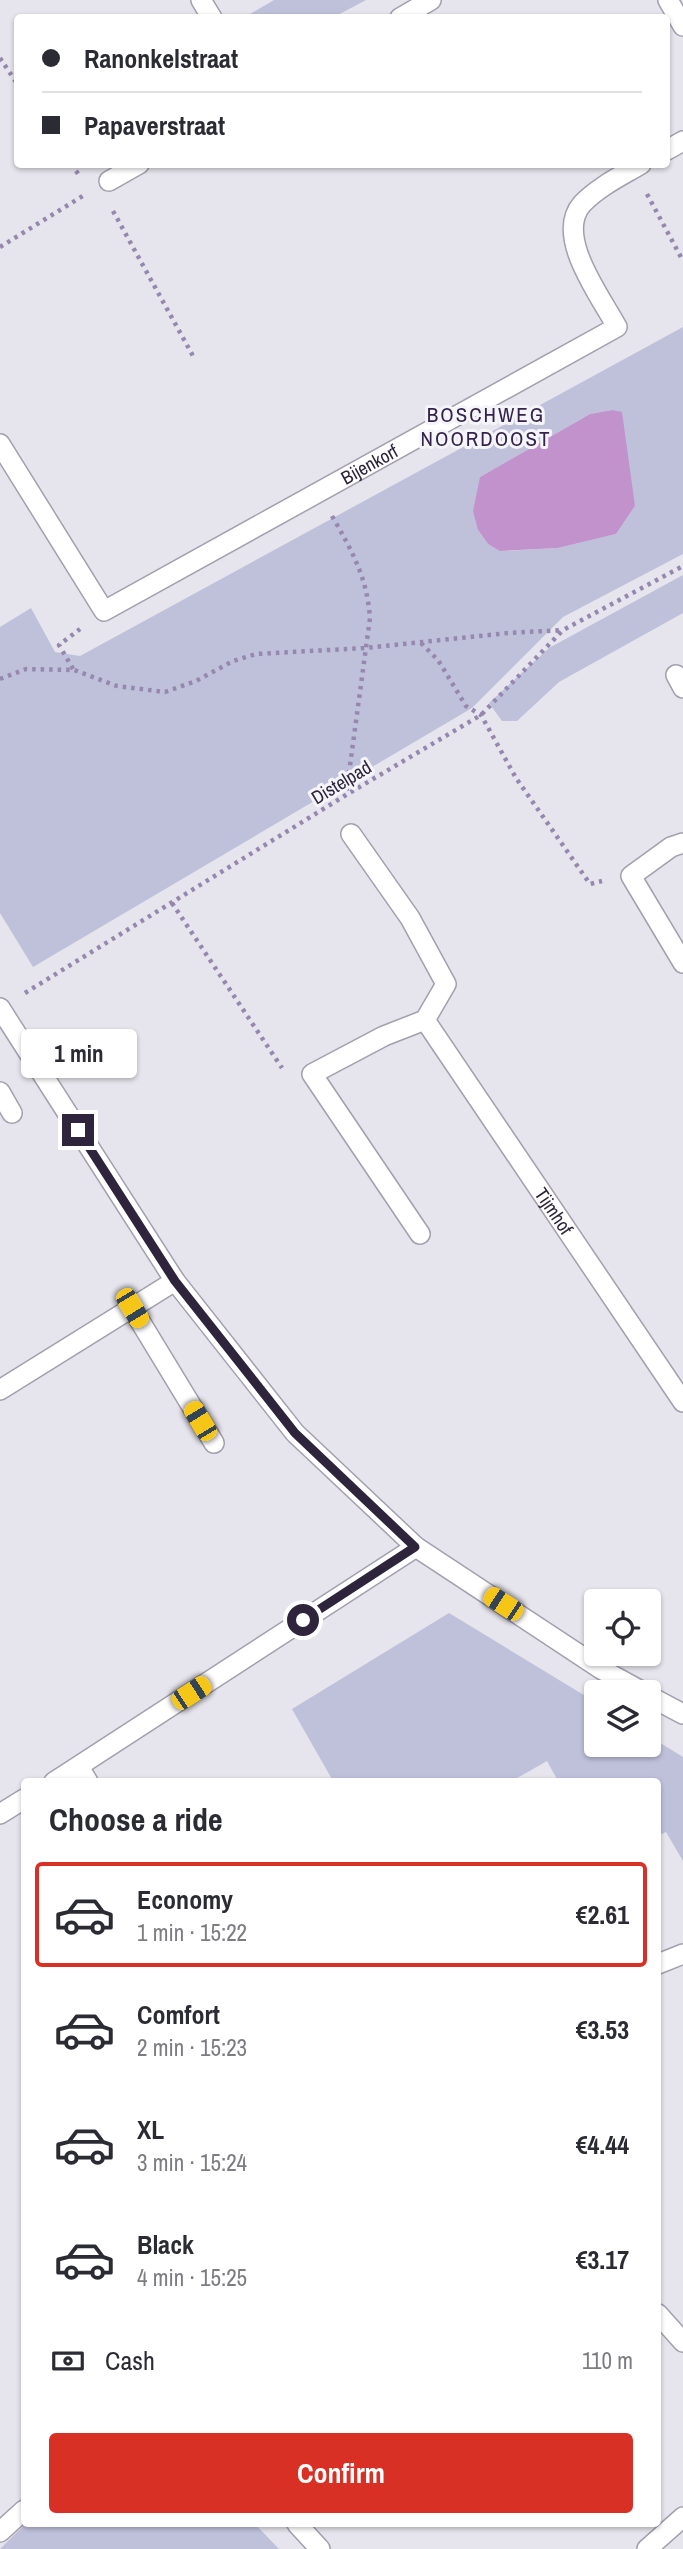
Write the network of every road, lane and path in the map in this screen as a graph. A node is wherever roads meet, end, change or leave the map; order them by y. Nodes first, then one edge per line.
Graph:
1 (668, 0) edge
2 (683, 26) edge
3 (0, 58) edge
4 (14, 79) edge
5 (132, 168) edge
6 (635, 168) edge
7 (637, 168) edge
8 (104, 183) junction
9 (0, 247) edge
10 (683, 261) edge
11 (193, 356) dead end
12 (0, 444) edge
13 (319, 492) junction
14 (683, 566) edge
15 (104, 611) junction
16 (563, 630) junction
17 (420, 642) junction
18 (365, 648) junction
19 (74, 670) junction
20 (0, 679) edge
21 (481, 715) junction
22 (346, 796) junction
23 (351, 834) dead end
24 (683, 843) edge
25 (631, 876) junction
26 (172, 903) junction
27 (683, 962) edge
28 (0, 1008) edge
29 (425, 1020) junction
30 (312, 1074) junction
31 (0, 1092) edge
32 (12, 1113) dead end
33 (420, 1234) dead end
34 (175, 1281) junction
35 (132, 1308) junction
36 (0, 1390) edge
37 (683, 1402) edge
38 (214, 1443) dead end
39 (415, 1547) junction
40 (621, 1680) edge
41 (661, 1702) edge
42 (683, 1714) edge
43 (84, 1774) edge
44 (21, 1801) edge
45 (0, 1814) edge
46 (683, 1954) edge
47 (661, 1963) edge
48 (661, 2317) edge
49 (683, 2342) edge
50 (21, 2513) edge
51 (683, 2517) edge
52 (300, 2527) edge
53 (0, 2532) edge
54 (320, 2549) edge
55 (647, 2549) edge

1 - 2 street
3 - 4 path
5 - 8 street
6 - 13 street, Bijenkorf
7 - 10 path
8 - 9 path
8 - 11 path
12 - 15 street
13 - 15 street, Bijenkorf
13 - 18 path
14 - 16 path, Distelpad
15 - 19 path
16 - 17 path
16 - 21 path, Distelpad
17 - 18 path
17 - 21 path
18 - 19 path
18 - 22 path
19 - 20 path
21 - 22 path, Distelpad
21 - 25 path
22 - 26 path, Distelpad
23 - 29 street
24 - 25 street
25 - 27 street
26 - 28 path, Distelpad
26 - 30 path
28 - 34 street
29 - 30 street
29 - 37 street, Tijmhof
30 - 33 street
31 - 32 street
34 - 35 street
34 - 39 street
35 - 36 street
35 - 38 street
39 - 40 street
39 - 43 street
41 - 42 street
44 - 45 street
46 - 47 street
48 - 49 street
50 - 53 street
51 - 55 street
52 - 54 street

